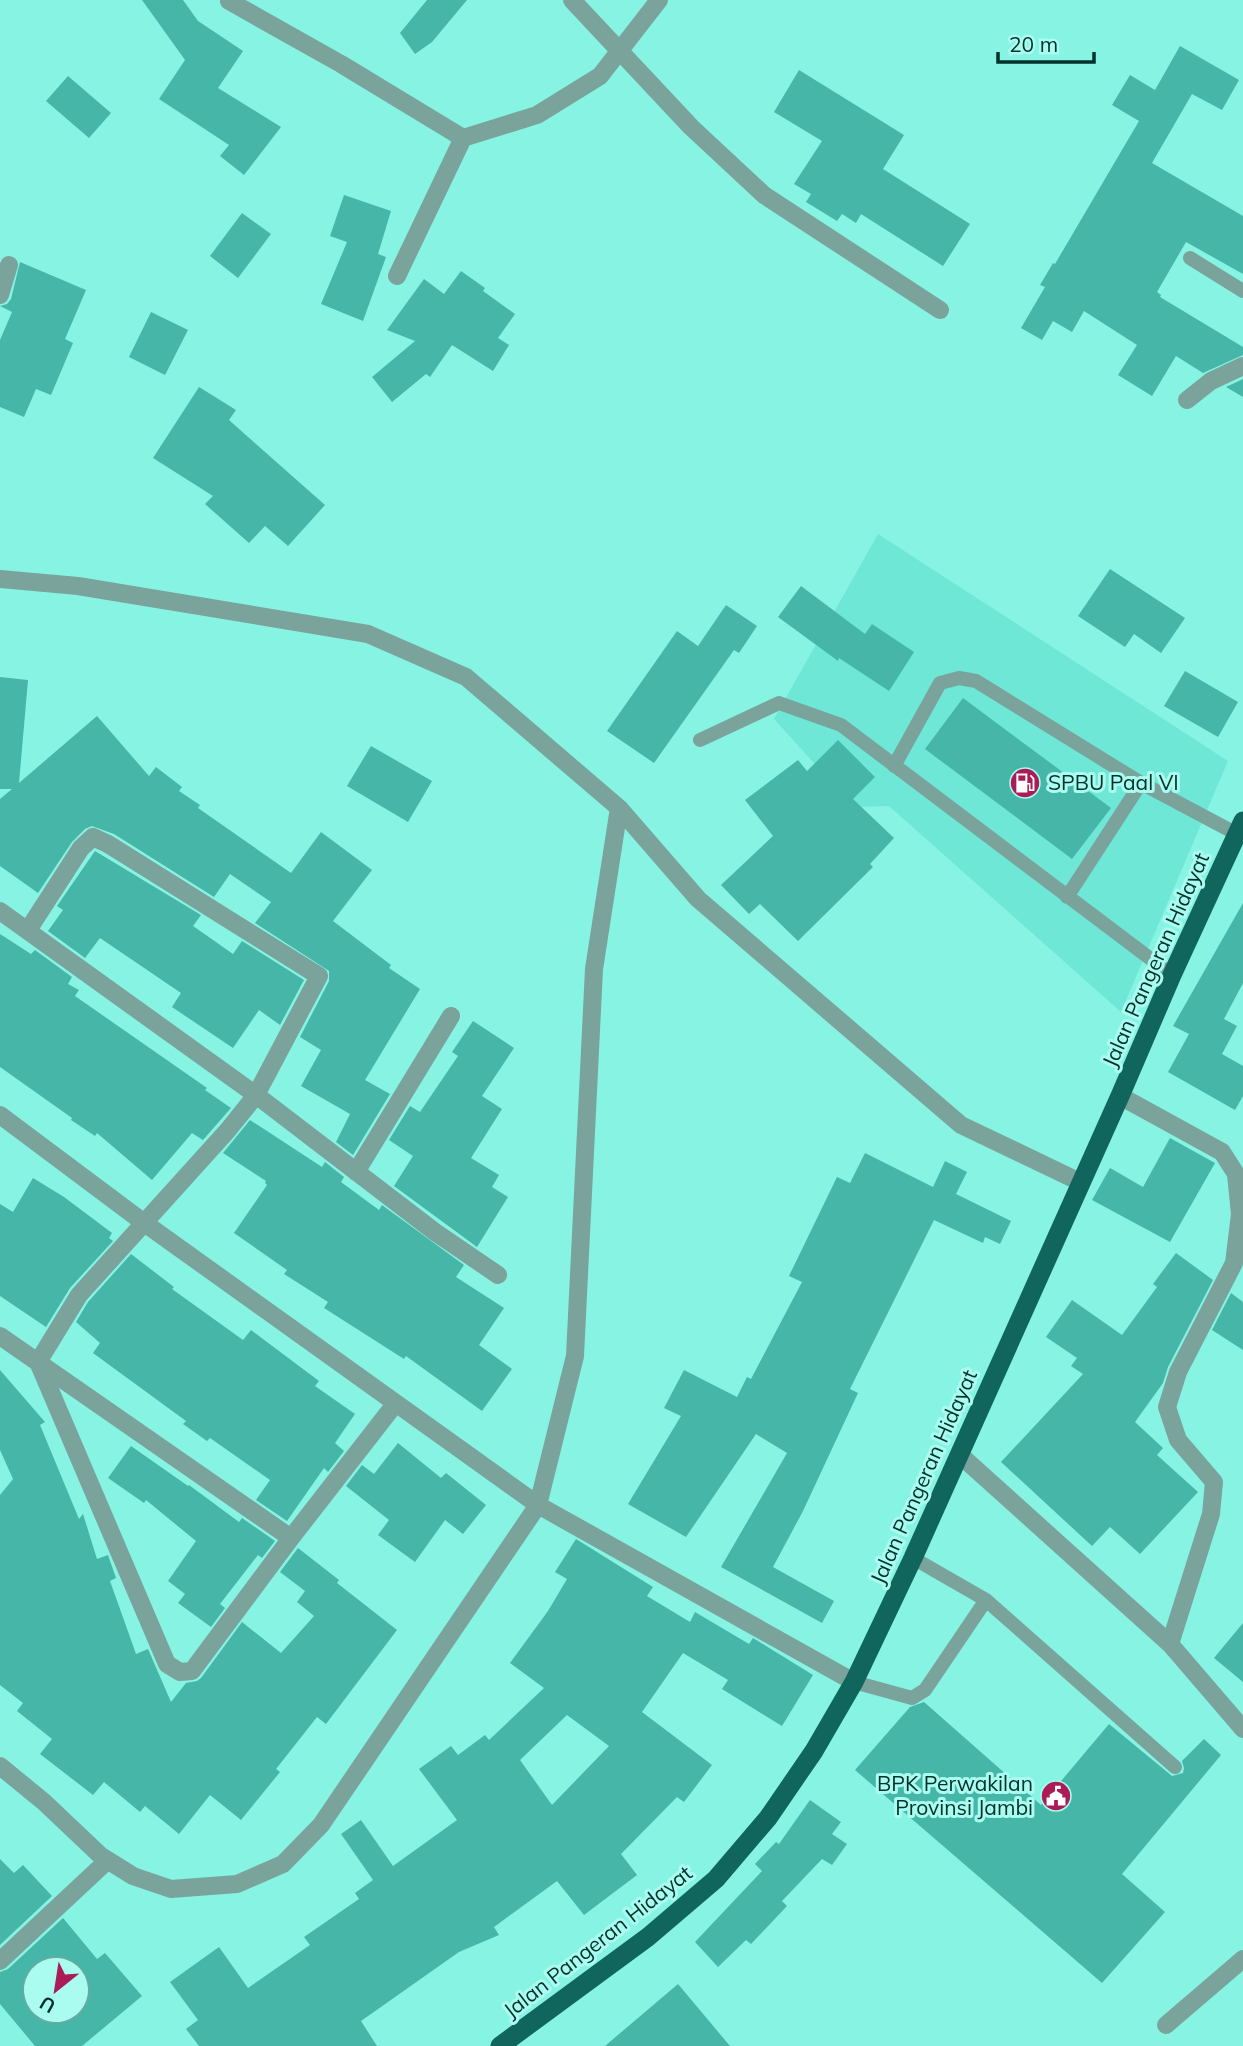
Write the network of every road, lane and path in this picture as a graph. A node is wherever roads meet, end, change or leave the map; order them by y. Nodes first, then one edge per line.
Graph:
1 (572, 0) edge
2 (659, 0) edge
3 (229, 1) edge
4 (620, 49) junction
5 (463, 138) junction
6 (1190, 258) dead end
7 (9, 265) dead end
8 (397, 276) dead end
9 (1243, 291) edge
10 (0, 295) edge
11 (940, 310) dead end
12 (1243, 366) edge
13 (1187, 400) dead end
14 (0, 579) edge
15 (699, 740) dead end
16 (894, 766) junction
17 (1141, 783) junction
18 (619, 808) junction
19 (1240, 828) edge
20 (1067, 897) junction
21 (0, 911) edge
22 (28, 930) junction
23 (1172, 975) junction
24 (451, 1016) dead end
25 (256, 1095) junction
26 (1121, 1096) junction
27 (0, 1115) edge
28 (1240, 1170) edge
29 (356, 1172) junction
30 (1080, 1182) junction
31 (143, 1222) junction
32 (498, 1275) dead end
33 (0, 1336) edge
34 (38, 1362) junction
35 (395, 1404) junction
36 (960, 1455) junction
37 (538, 1505) junction
38 (291, 1538) junction
39 (913, 1558) junction
40 (986, 1600) junction
41 (1170, 1644) junction
42 (854, 1682) junction
43 (1243, 1729) edge
44 (0, 1766) edge
45 (1175, 1767) dead end
46 (107, 1861) junction
47 (1243, 1958) edge
48 (0, 1961) edge
49 (1167, 2025) dead end
50 (500, 2046) edge

1 - 4 street
2 - 4 street
3 - 5 street
4 - 5 street
4 - 11 street
5 - 8 street
6 - 9 lane
7 - 10 street
12 - 13 street
14 - 18 street
15 - 16 lane
16 - 17 lane
16 - 20 lane
17 - 19 lane
17 - 20 lane
18 - 30 street
18 - 37 street
19 - 23 highway, Jalan Pangeran Hidayat
20 - 23 lane
21 - 22 street
22 - 25 street
22 - 25 street
23 - 26 highway, Jalan Pangeran Hidayat
24 - 29 street
25 - 29 street
25 - 31 street
26 - 28 street
26 - 30 highway, Jalan Pangeran Hidayat
27 - 31 street
28 - 41 street
29 - 32 street
30 - 36 highway, Jalan Pangeran Hidayat
31 - 34 street
31 - 35 street
33 - 34 street
34 - 38 street
34 - 38 street
35 - 37 street
35 - 38 street
36 - 39 highway, Jalan Pangeran Hidayat
36 - 41 street
37 - 42 street
37 - 46 street
39 - 40 lane
39 - 42 highway, Jalan Pangeran Hidayat
40 - 42 lane
40 - 45 lane
41 - 43 street
42 - 50 highway, Jalan Pangeran Hidayat
44 - 46 street
46 - 48 street
47 - 49 street

